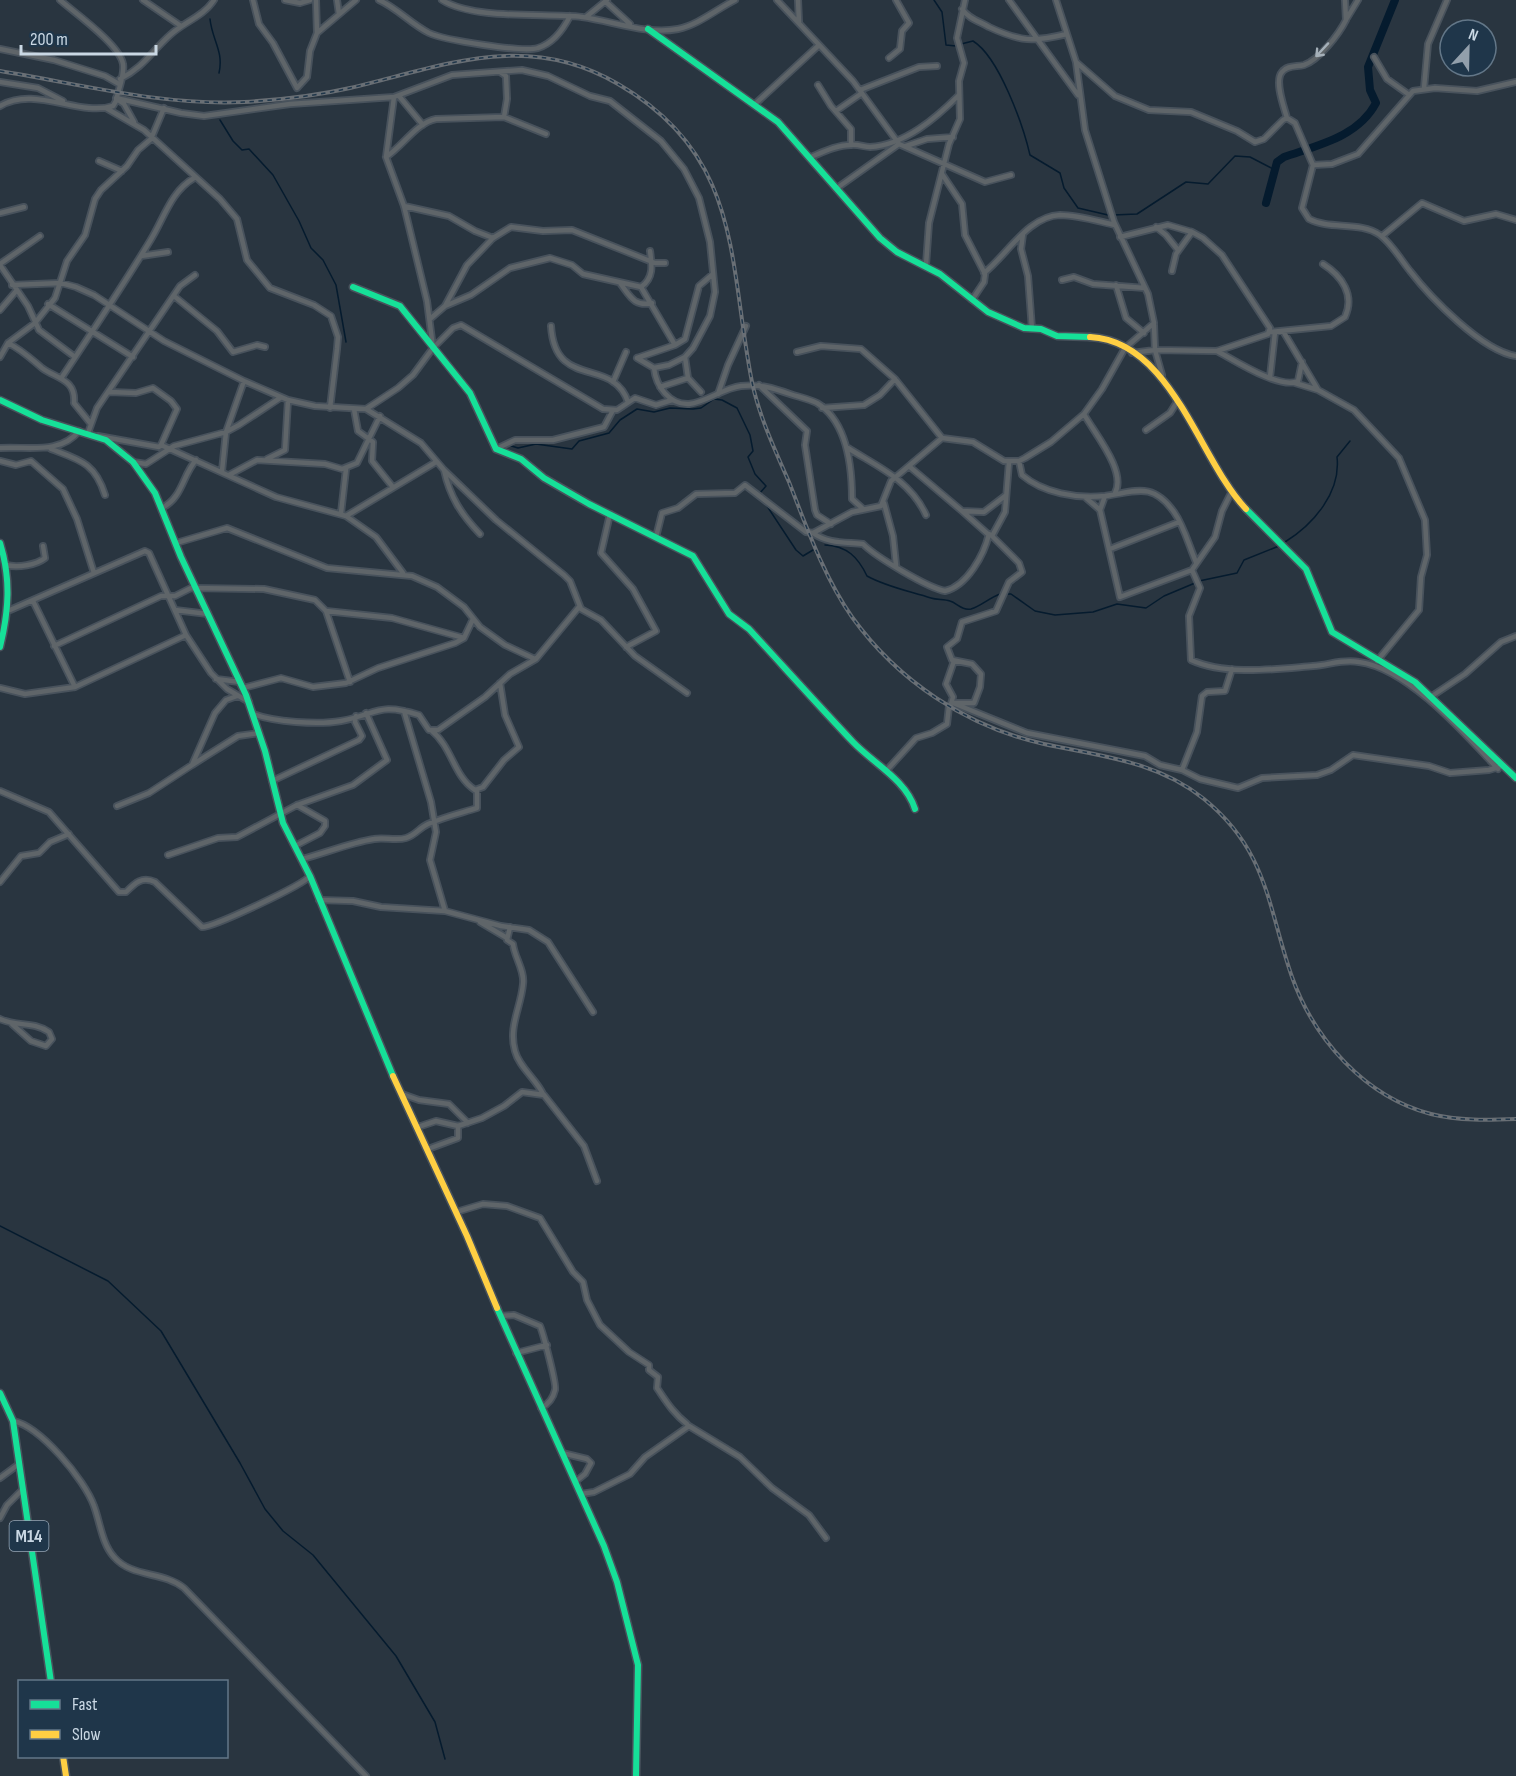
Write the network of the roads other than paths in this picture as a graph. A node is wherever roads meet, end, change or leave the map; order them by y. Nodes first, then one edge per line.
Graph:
1 (60, 0) edge
2 (143, 0) edge
3 (214, 0) edge
4 (253, 0) edge
5 (285, 0) edge
6 (310, 0) edge
7 (316, 0) edge
8 (337, 0) edge
9 (356, 0) edge
10 (379, 0) edge
11 (442, 0) edge
12 (735, 0) edge
13 (777, 0) edge
14 (798, 0) edge
15 (897, 0) edge
16 (964, 0) edge
17 (1009, 0) edge
18 (1056, 0) edge
19 (1345, 0) edge
20 (1358, 0) edge
21 (1447, 0) edge
22 (606, 1) edge
23 (962, 9) junction
24 (339, 14) junction
25 (570, 16) junction
26 (585, 17) junction
27 (1346, 20) junction
28 (799, 22) junction
29 (633, 26) junction
30 (181, 27) junction
31 (648, 29) junction
32 (317, 33) junction
33 (1067, 34) junction
34 (1040, 40) junction
35 (818, 46) junction
36 (0, 49) edge
37 (1374, 57) dead end
38 (889, 58) dead end
39 (1076, 62) junction
40 (937, 66) dead end
41 (500, 72) junction
42 (0, 82) edge
43 (120, 82) junction
44 (1516, 82) edge
45 (818, 85) dead end
46 (1424, 88) junction
47 (861, 92) junction
48 (1408, 93) junction
49 (958, 95) junction
50 (1079, 96) junction
51 (397, 97) junction
52 (116, 98) junction
53 (65, 102) junction
54 (754, 105) junction
55 (0, 106) edge
56 (106, 108) junction
57 (164, 108) junction
58 (836, 111) junction
59 (504, 117) junction
60 (1287, 118) junction
61 (135, 123) junction
62 (423, 125) junction
63 (546, 134) dead end
64 (953, 137) junction
65 (151, 139) junction
66 (897, 142) junction
67 (851, 145) junction
68 (906, 146) junction
69 (386, 157) junction
70 (811, 157) junction
71 (99, 161) dead end
72 (945, 164) junction
73 (1313, 165) junction
74 (122, 171) junction
75 (942, 174) junction
76 (1011, 175) dead end
77 (194, 178) junction
78 (837, 188) junction
79 (404, 206) junction
80 (24, 207) dead end
81 (0, 213) edge
82 (1516, 220) edge
83 (1115, 225) junction
84 (1156, 227) junction
85 (1192, 232) junction
86 (1023, 234) junction
87 (40, 236) dead end
88 (1382, 236) junction
89 (1120, 237) junction
90 (493, 238) junction
91 (1178, 250) junction
92 (168, 252) dead end
93 (650, 252) dead end
94 (141, 256) junction
95 (651, 261) junction
96 (665, 263) dead end
97 (1323, 264) dead end
98 (0, 265) edge
99 (926, 266) junction
100 (1172, 271) dead end
101 (984, 273) junction
102 (713, 274) junction
103 (195, 275) dead end
104 (1062, 280) dead end
105 (61, 283) junction
106 (620, 283) junction
107 (12, 285) junction
108 (1116, 285) junction
109 (353, 287) dead end
110 (641, 287) junction
111 (1145, 288) junction
112 (17, 290) junction
113 (174, 296) junction
114 (972, 300) junction
115 (652, 303) junction
116 (48, 304) junction
117 (110, 305) junction
118 (445, 306) junction
119 (0, 310) edge
120 (430, 319) junction
121 (35, 323) junction
122 (1154, 323) junction
123 (551, 326) dead end
124 (746, 326) dead end
125 (1032, 329) junction
126 (93, 330) junction
127 (1283, 331) junction
128 (149, 332) junction
129 (1273, 332) junction
130 (1144, 333) junction
131 (682, 341) junction
132 (4, 345) edge
133 (675, 345) junction
134 (265, 347) dead end
135 (433, 348) junction
136 (693, 348) junction
137 (1125, 348) junction
138 (1155, 350) junction
139 (1217, 351) junction
140 (626, 352) dead end
141 (797, 352) dead end
142 (1132, 353) junction
143 (1516, 356) edge
144 (0, 357) edge
145 (75, 357) junction
146 (133, 357) junction
147 (685, 357) junction
148 (1302, 362) junction
149 (654, 368) junction
150 (62, 377) junction
151 (1270, 377) junction
152 (688, 378) junction
153 (1162, 378) junction
154 (895, 379) junction
155 (244, 381) junction
156 (613, 382) junction
157 (1295, 383) junction
158 (759, 385) junction
159 (660, 387) junction
160 (1318, 390) junction
161 (109, 392) junction
162 (701, 392) dead end
163 (718, 394) junction
164 (280, 398) junction
165 (0, 400) edge
166 (288, 400) junction
167 (672, 400) junction
168 (628, 402) junction
169 (1177, 402) junction
170 (330, 408) junction
171 (822, 408) junction
172 (354, 409) junction
173 (366, 409) junction
174 (612, 412) junction
175 (1084, 414) junction
176 (380, 416) junction
177 (91, 424) junction
178 (1146, 430) dead end
179 (79, 431) junction
180 (226, 432) junction
181 (88, 433) junction
182 (98, 436) junction
183 (942, 438) junction
184 (369, 439) junction
185 (161, 445) junction
186 (0, 448) edge
187 (49, 448) junction
188 (848, 448) junction
189 (496, 449) junction
190 (168, 450) junction
191 (196, 460) junction
192 (264, 460) junction
193 (0, 461) edge
194 (1018, 461) junction
195 (133, 462) junction
196 (436, 462) junction
197 (1009, 462) junction
198 (910, 467) junction
199 (346, 469) junction
200 (444, 470) junction
201 (222, 471) junction
202 (229, 475) junction
203 (896, 476) junction
204 (393, 486) junction
205 (1115, 493) junction
206 (1231, 493) junction
207 (105, 495) dead end
208 (1005, 496) junction
209 (1085, 496) junction
210 (1105, 496) junction
211 (884, 503) junction
212 (162, 508) junction
213 (862, 508) junction
214 (1100, 510) junction
215 (962, 511) junction
216 (343, 514) junction
217 (610, 514) junction
218 (926, 515) dead end
219 (1179, 522) junction
220 (831, 524) junction
221 (813, 533) junction
222 (480, 534) dead end
223 (990, 535) junction
224 (656, 537) junction
225 (0, 543) edge
226 (176, 543) junction
227 (44, 546) dead end
228 (1110, 549) junction
229 (1196, 562) junction
230 (896, 565) junction
231 (6, 566) junction
232 (1192, 570) junction
233 (94, 573) junction
234 (403, 573) junction
235 (197, 588) junction
236 (168, 595) junction
237 (33, 601) junction
238 (579, 607) junction
239 (0, 610) edge
240 (8, 610) junction
241 (175, 610) junction
242 (326, 610) junction
243 (208, 614) junction
244 (473, 619) junction
245 (186, 635) junction
246 (1516, 636) edge
247 (464, 638) junction
248 (54, 646) junction
249 (0, 647) edge
250 (626, 647) junction
251 (535, 659) junction
252 (954, 661) junction
253 (1377, 661) junction
254 (1232, 669) junction
255 (216, 679) junction
256 (240, 682) junction
257 (350, 682) junction
258 (500, 683) junction
259 (75, 687) junction
260 (0, 688) edge
261 (243, 688) junction
262 (687, 693) dead end
263 (237, 696) junction
264 (1432, 696) junction
265 (249, 702) junction
266 (953, 703) junction
267 (404, 711) junction
268 (366, 713) junction
269 (253, 714) junction
270 (356, 716) junction
271 (432, 731) junction
272 (259, 734) junction
273 (192, 765) junction
274 (1500, 767) junction
275 (1182, 770) junction
276 (886, 771) junction
277 (1516, 778) edge
278 (272, 781) junction
279 (477, 790) junction
280 (0, 791) edge
281 (297, 805) junction
282 (117, 806) dead end
283 (915, 809) dead end
284 (280, 814) junction
285 (433, 822) junction
286 (69, 834) junction
287 (295, 846) junction
288 (168, 855) dead end
289 (302, 859) junction
290 (310, 876) junction
291 (0, 882) edge
292 (320, 900) junction
293 (445, 911) junction
294 (476, 919) junction
295 (510, 927) junction
296 (507, 938) junction
297 (593, 1012) dead end
298 (0, 1019) edge
299 (12, 1024) junction
300 (402, 1094) junction
301 (543, 1094) junction
302 (468, 1123) junction
303 (458, 1126) junction
304 (418, 1127) junction
305 (428, 1149) junction
306 (597, 1181) dead end
307 (456, 1212) junction
308 (501, 1316) junction
309 (548, 1345) junction
310 (516, 1353) junction
311 (0, 1393) edge
312 (541, 1408) junction
313 (13, 1421) junction
314 (687, 1424) dead end
315 (562, 1453) junction
316 (19, 1464) junction
317 (0, 1478) edge
318 (575, 1482) junction
319 (22, 1490) junction
320 (581, 1494) junction
321 (0, 1518) edge
322 (826, 1538) dead end
323 (51, 1680) edge
324 (63, 1758) edge
325 (66, 1776) edge
326 (366, 1776) edge
327 (636, 1776) edge

1 - 43 street
2 - 30 street
3 - 30 street
4 - 32 street
5 - 6 street
7 - 32 street
8 - 24 street
9 - 24 street
10 - 25 street
11 - 25 street
12 - 31 street
13 - 28 street
14 - 28 street
15 - 38 street
16 - 23 street
17 - 34 street
18 - 33 street
19 - 27 street
20 - 27 street
21 - 46 street
22 - 26 street
22 - 29 street
23 - 34 street
23 - 49 street
24 - 32 street
25 - 26 street
26 - 29 street
27 -> 60 street
28 - 35 street
29 - 31 street
30 - 43 street
31 - 54 street
33 - 34 street
33 - 39 street
34 - 50 street
35 - 47 street
35 - 54 street
36 - 43 street
37 - 48 street
39 - 50 street
39 - 60 street
40 - 47 street
41 - 51 street
41 - 59 street
41 - 102 street
42 - 53 street
43 - 52 street
44 - 46 street
45 - 58 street
46 - 48 street
47 - 58 street
47 - 66 street
48 - 73 street
49 - 64 street
49 - 66 street
50 - 83 street
51 - 57 street
51 - 62 street
51 - 69 street
52 - 56 street
52 - 57 street
52 - 61 street
53 - 55 street
53 - 56 street
54 - 70 street
56 - 61 street
57 - 65 street
58 - 67 street
59 - 62 street
59 - 63 street
60 - 73 street
61 - 65 street
62 - 69 street
64 - 68 street
64 - 72 street
65 - 74 street
65 - 77 street
66 - 67 street
66 - 68 street
66 - 78 street
67 - 70 street
68 - 72 street
69 - 79 street
70 - 78 street
71 - 74 street
72 - 75 street
72 - 76 street
73 - 88 street
74 - 105 street
75 - 99 street
75 - 101 street
77 - 94 street
77 - 170 street
78 - 99 street
79 - 90 street
79 - 120 street
80 - 81 street
82 - 88 street
83 - 86 street
83 - 89 street
84 - 85 street
84 - 89 street
84 - 91 street
85 - 91 street
85 - 129 street
86 - 101 street
86 - 125 street
87 - 98 street
88 - 143 street
89 - 111 street
90 - 95 street
90 - 118 street
91 - 100 street
92 - 94 street
93 - 95 street
94 - 117 street
95 - 96 street
95 - 110 street
97 - 127 street
98 - 107 street
99 - 114 street
101 - 114 street
102 - 131 street
102 - 136 street
103 - 113 street
104 - 108 street
105 - 107 street
105 - 116 street
105 - 117 street
106 - 110 street
106 - 115 street
106 - 118 street
107 - 112 street
108 - 111 street
108 - 130 street
109 - 135 street
110 - 115 street
111 - 122 street
112 - 119 street
112 - 121 street
113 - 128 street
113 - 134 street
114 - 125 street
115 - 133 street
116 - 121 street
116 - 126 street
117 - 126 street
117 - 128 street
118 - 120 street
120 - 135 street
121 - 132 street
121 - 145 street
122 - 130 street
122 - 138 street
123 - 156 street
124 - 163 street
125 - 137 street
126 - 145 street
126 - 146 street
127 - 129 street
127 - 148 street
128 - 146 street
128 - 155 street
129 - 139 street
129 - 151 street
130 - 137 street
131 - 133 street
131 - 136 street
132 - 144 street
132 - 150 street
133 - 149 street
135 - 173 street
135 - 174 street
135 - 189 street
136 - 147 street
137 - 142 street
137 - 175 street
138 - 139 street
138 - 142 street
138 - 153 street
139 - 151 street
140 - 156 street
141 - 154 street
142 - 153 street
145 - 150 street
146 - 161 street
147 - 149 street
147 - 152 street
148 - 157 street
148 - 160 street
149 - 159 street
150 - 177 street
151 - 157 street
152 - 159 street
152 - 162 street
153 - 169 street
154 - 171 street
154 - 183 street
155 - 164 street
155 - 180 street
156 - 168 street
157 - 160 street
158 - 163 street
158 - 171 street
158 - 220 street
159 - 167 street
160 - 253 street
161 - 177 street
161 - 185 street
163 - 167 street
164 - 166 street
164 - 180 street
165 - 179 street
166 - 170 street
166 - 192 street
167 - 168 street
168 - 174 street
169 - 178 street
169 - 206 street
170 - 172 street
171 - 188 street
172 - 173 street
172 - 184 street
173 - 176 street
174 - 189 street
175 - 194 street
175 - 205 street
176 - 184 street
176 - 196 street
177 - 181 street
179 - 181 street
179 - 187 street
180 - 190 street
180 - 201 street
181 - 182 street
182 - 185 street
182 - 195 street
183 - 197 street
183 - 198 street
184 - 199 street
184 - 204 street
185 - 190 street
186 - 187 street
187 - 207 street
188 - 203 street
188 - 213 street
189 - 217 street
190 - 191 street
190 - 195 street
191 - 201 street
191 - 212 street
192 - 199 street
192 - 202 street
193 - 233 street
194 - 197 street
194 - 209 street
195 - 212 street
196 - 200 street
196 - 204 street
197 - 208 street
198 - 203 street
198 - 215 street
199 - 216 street
200 - 222 street
200 - 238 street
201 - 202 street
202 - 216 street
203 - 211 street
203 - 218 street
204 - 216 street
205 - 210 street
205 - 219 street
206 - 229 street
206 - 253 street
208 - 215 street
208 - 223 street
209 - 210 street
209 - 214 street
210 - 214 street
211 - 213 street
211 - 230 street
212 - 226 street
213 - 220 street
214 - 228 street
215 - 223 street
216 - 234 street
217 - 224 street
217 - 250 street
219 - 228 street
219 - 229 street
220 - 221 street
221 - 224 street
221 - 230 street
223 - 230 street
223 - 252 street
224 - 276 street
225 - 231 street
226 - 234 street
226 - 235 street
227 - 231 street
228 - 232 street
229 - 232 street
231 - 240 street
232 - 254 street
233 - 236 street
233 - 237 street
234 - 244 street
235 - 236 street
235 - 242 street
235 - 243 street
236 - 241 street
236 - 248 street
237 - 240 street
237 - 248 street
238 - 250 street
238 - 251 street
239 - 240 street
240 - 249 street
241 - 243 street
241 - 245 street
242 - 247 street
242 - 257 street
243 - 256 street
244 - 247 street
244 - 251 street
245 - 255 street
245 - 259 street
246 - 264 street
247 - 257 street
248 - 259 street
250 - 262 street
251 - 258 street
252 - 266 street
252 - 266 street
253 - 264 street
254 - 274 street
254 - 275 street
255 - 256 street
255 - 263 street
256 - 261 street
257 - 261 street
258 - 271 street
258 - 279 street
259 - 260 street
261 - 265 street
263 - 265 street
263 - 273 street
264 - 274 street
265 - 269 street
266 - 275 street
266 - 276 street
267 - 268 street
267 - 271 street
267 - 285 street
268 - 270 street
268 - 281 street
269 - 270 street
269 - 272 street
270 - 278 street
271 - 279 street
272 - 273 street
272 - 278 street
273 - 282 street
274 - 275 street
274 - 277 street
276 - 283 street
278 - 284 street
279 - 285 street
280 - 286 street
281 - 284 street
281 - 287 street
284 - 287 street
284 - 288 street
285 - 289 street
285 - 293 street
286 - 290 street
286 - 291 street
287 - 289 street
289 - 290 street
290 - 292 street
292 - 293 street
292 - 300 street
293 - 294 street
294 - 295 street
294 - 296 street
295 - 296 street
295 - 297 street
296 - 301 street
298 - 299 street
299 - 299 street
300 - 302 street
300 - 304 street
301 - 302 street
301 - 306 street
302 - 303 street
303 - 304 street
303 - 305 street
304 - 305 street
305 - 307 street
307 - 308 street
307 - 314 street
308 - 309 street
308 - 310 street
309 - 310 street
309 - 312 street
310 - 312 street
311 - 313 street, M14
312 - 315 street
313 - 316 street, M14
313 - 326 street
315 - 318 street
315 - 318 street
316 - 317 street
316 - 319 street, M14
318 - 320 street
319 - 321 street
319 - 323 street, M14
320 - 322 street
320 - 327 street
324 - 325 street

